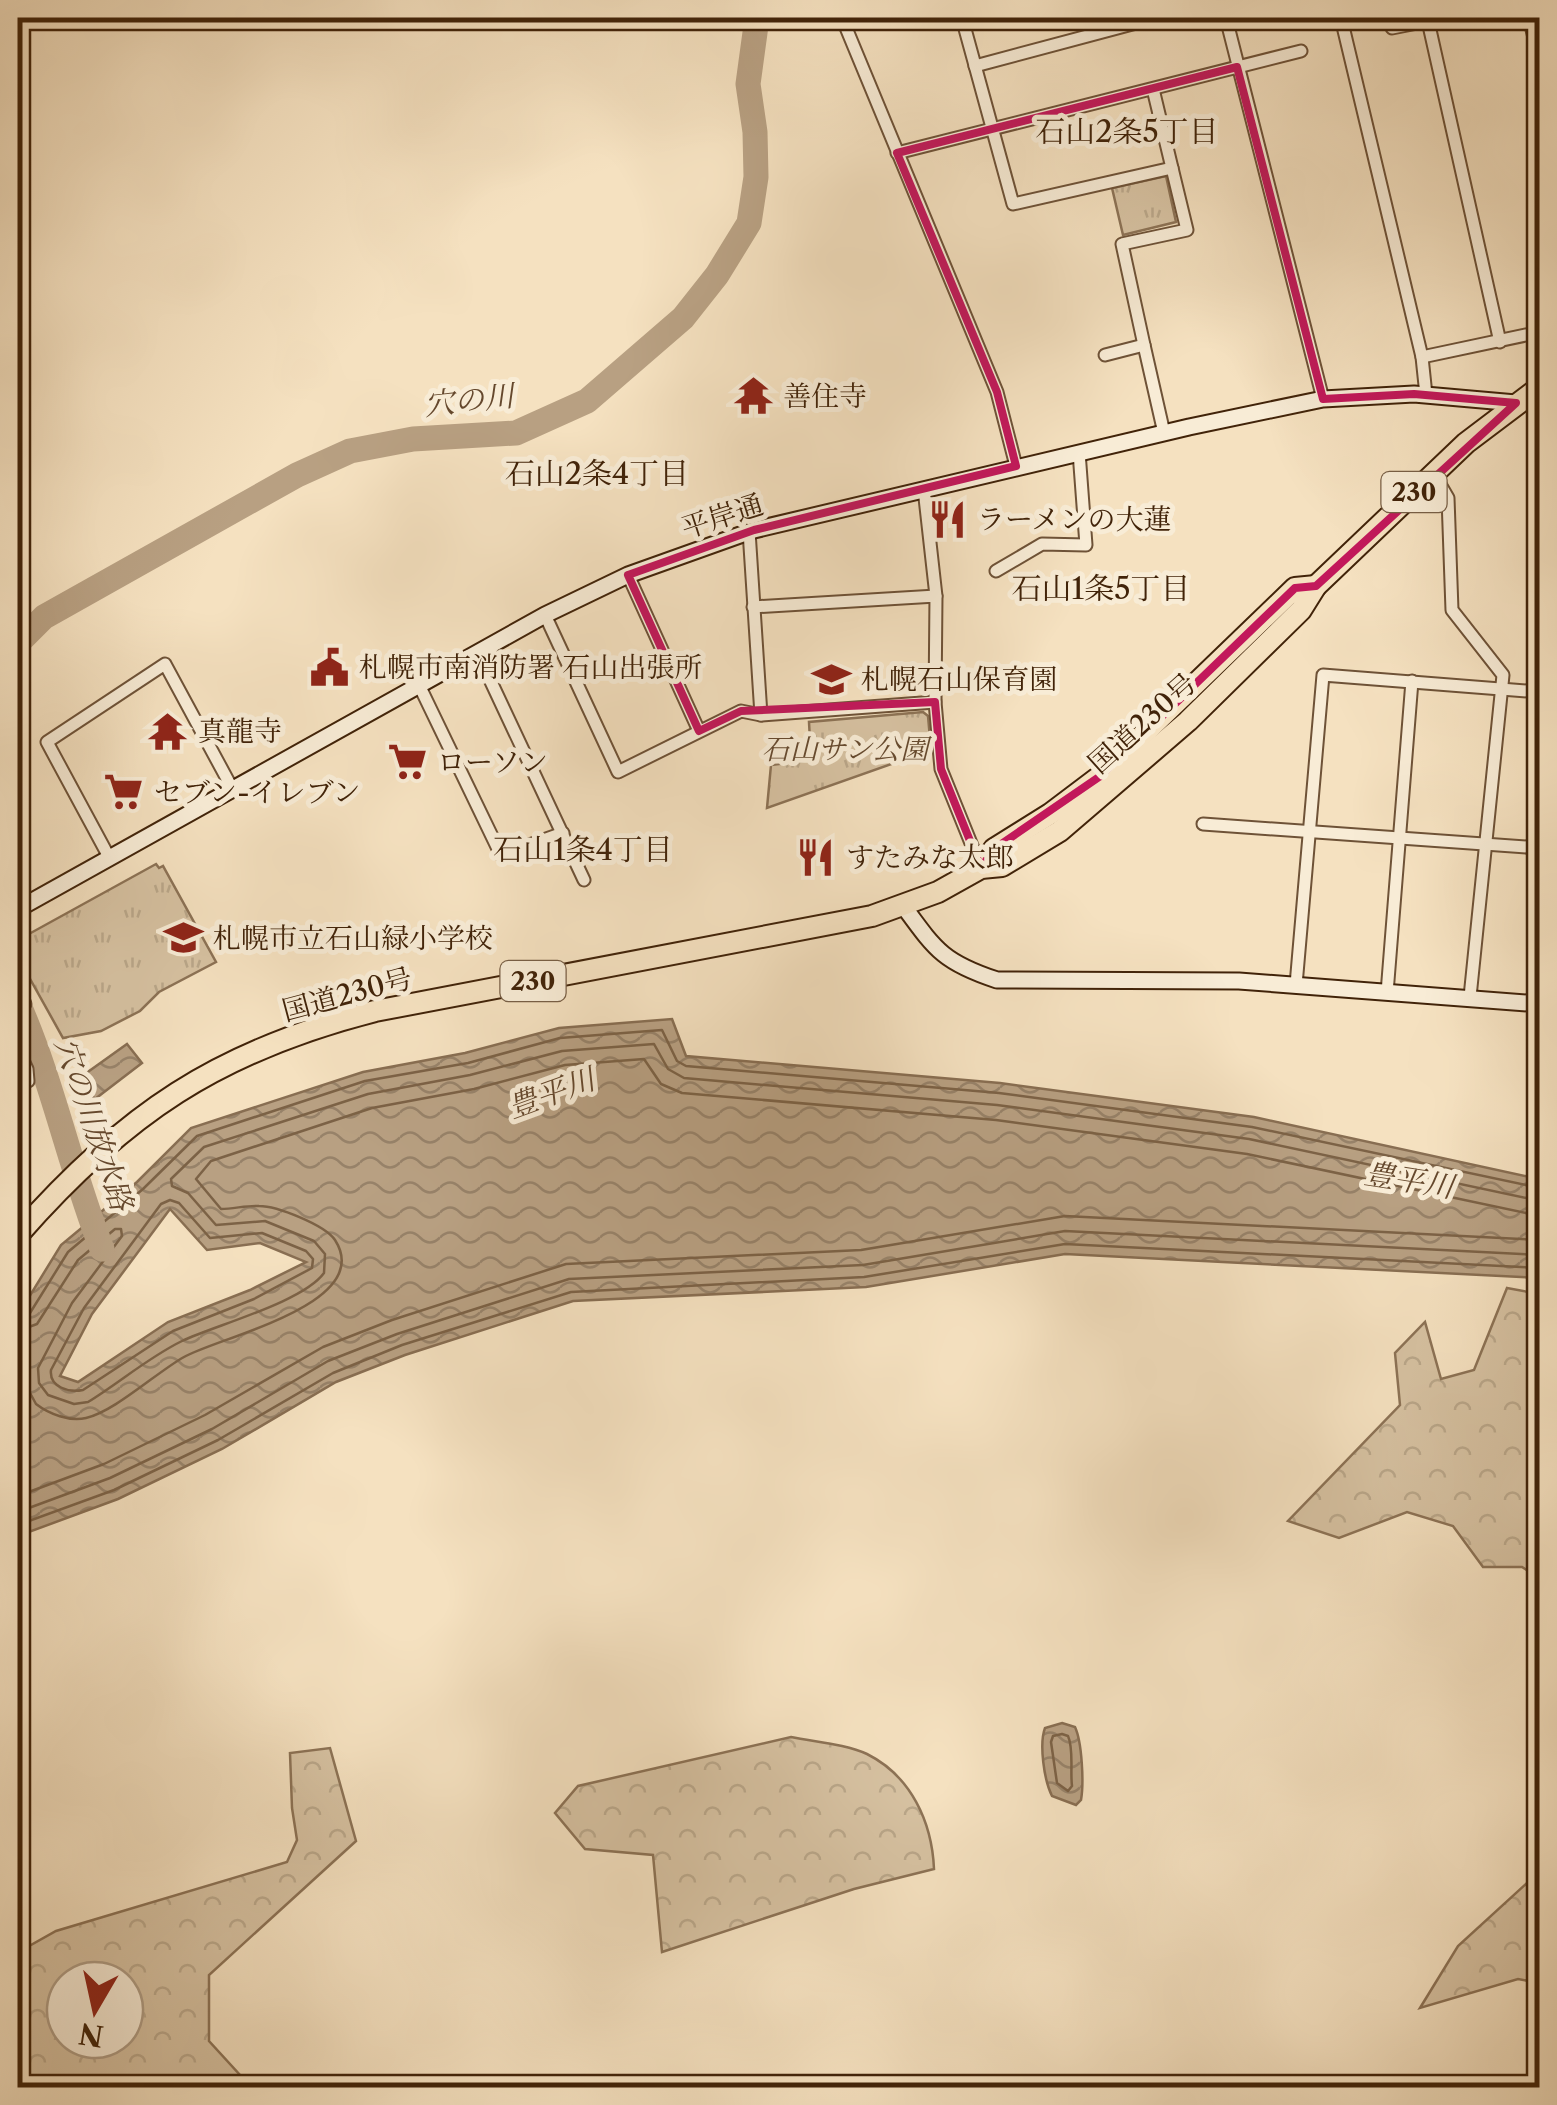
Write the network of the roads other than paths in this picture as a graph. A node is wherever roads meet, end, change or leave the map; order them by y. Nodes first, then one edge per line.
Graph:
1 (842, 18) edge
2 (962, 18) edge
3 (1155, 18) edge
4 (1226, 18) edge
5 (1341, 18) edge
6 (1443, 18) edge
7 (1529, 18) edge
8 (1428, 21) junction
9 (1392, 28) dead end
10 (1302, 51) dead end
11 (1540, 61) edge
12 (975, 66) junction
13 (1238, 67) junction
14 (1153, 88) junction
15 (992, 129) junction
16 (897, 153) junction
17 (1172, 168) junction
18 (1540, 332) edge
19 (1500, 342) junction
20 (1144, 345) junction
21 (1105, 355) dead end
22 (1422, 357) junction
23 (1540, 387) edge
24 (1426, 395) junction
25 (1322, 399) junction
26 (1516, 402) junction
27 (1164, 433) junction
28 (1078, 452) junction
29 (1016, 466) junction
30 (1434, 474) junction
31 (924, 488) junction
32 (749, 531) junction
33 (996, 570) dead end
34 (628, 576) junction
35 (936, 596) junction
36 (753, 606) junction
37 (545, 615) junction
38 (478, 654) junction
39 (1412, 681) junction
40 (419, 685) junction
41 (1502, 688) junction
42 (1540, 692) edge
43 (934, 702) junction
44 (760, 715) junction
45 (700, 731) junction
46 (232, 788) junction
47 (1203, 824) dead end
48 (1308, 831) junction
49 (562, 833) junction
50 (1400, 838) junction
51 (1488, 843) junction
52 (1540, 848) edge
53 (109, 856) junction
54 (981, 868) junction
55 (584, 880) dead end
56 (902, 904) junction
57 (18, 909) edge
58 (18, 986) edge
59 (1296, 986) junction
60 (1387, 993) junction
61 (1470, 997) junction
62 (1540, 1004) edge
63 (21, 1005) edge
64 (18, 1050) edge
65 (18, 1085) edge
66 (18, 1235) edge

1 - 16 street
2 - 12 street
3 - 12 street
4 - 13 street
5 - 22 street
6 - 8 street
7 - 11 street
8 - 9 street
8 - 19 street
10 - 13 street
12 - 15 street
13 - 14 street
13 - 25 street
14 - 15 street
14 - 17 street
15 - 16 street
15 - 17 street
16 - 29 street
17 - 20 street
18 - 19 street
19 - 22 street
20 - 21 street
20 - 27 street
22 - 24 street
23 - 26 highway, 国道230号 / 230
24 - 25 street, 平岸通
24 - 26 street, 平岸通
25 - 27 street, 平岸通
26 - 30 highway, 国道230号 / 230
27 - 28 street, 平岸通
28 - 29 street, 平岸通
28 - 33 street
29 - 31 street, 平岸通
30 - 41 street
30 - 54 highway, 国道230号 / 230
31 - 32 street, 平岸通
31 - 35 street
32 - 34 street, 平岸通
32 - 36 street
34 - 37 street, 平岸通
34 - 45 street
35 - 36 street
35 - 43 street
36 - 44 street
37 - 38 street, 平岸通
37 - 45 street
38 - 40 street, 平岸通
38 - 49 street
39 - 41 street
39 - 48 street
39 - 50 street
40 - 46 street, 平岸通
40 - 49 street
41 - 42 street
41 - 51 street
43 - 44 street
43 - 54 street
44 - 45 street
46 - 53 street, 平岸通
46 - 53 street
47 - 48 street
48 - 50 street
48 - 59 street
49 - 55 street
50 - 51 street
50 - 60 street
51 - 52 street
51 - 61 street
53 - 57 street, 平岸通
54 - 56 highway, 国道230号 / 230
56 - 59 street
56 - 66 highway, 国道230号 / 230
58 - 63 street
59 - 60 street
60 - 61 street
61 - 62 street
64 - 65 street

